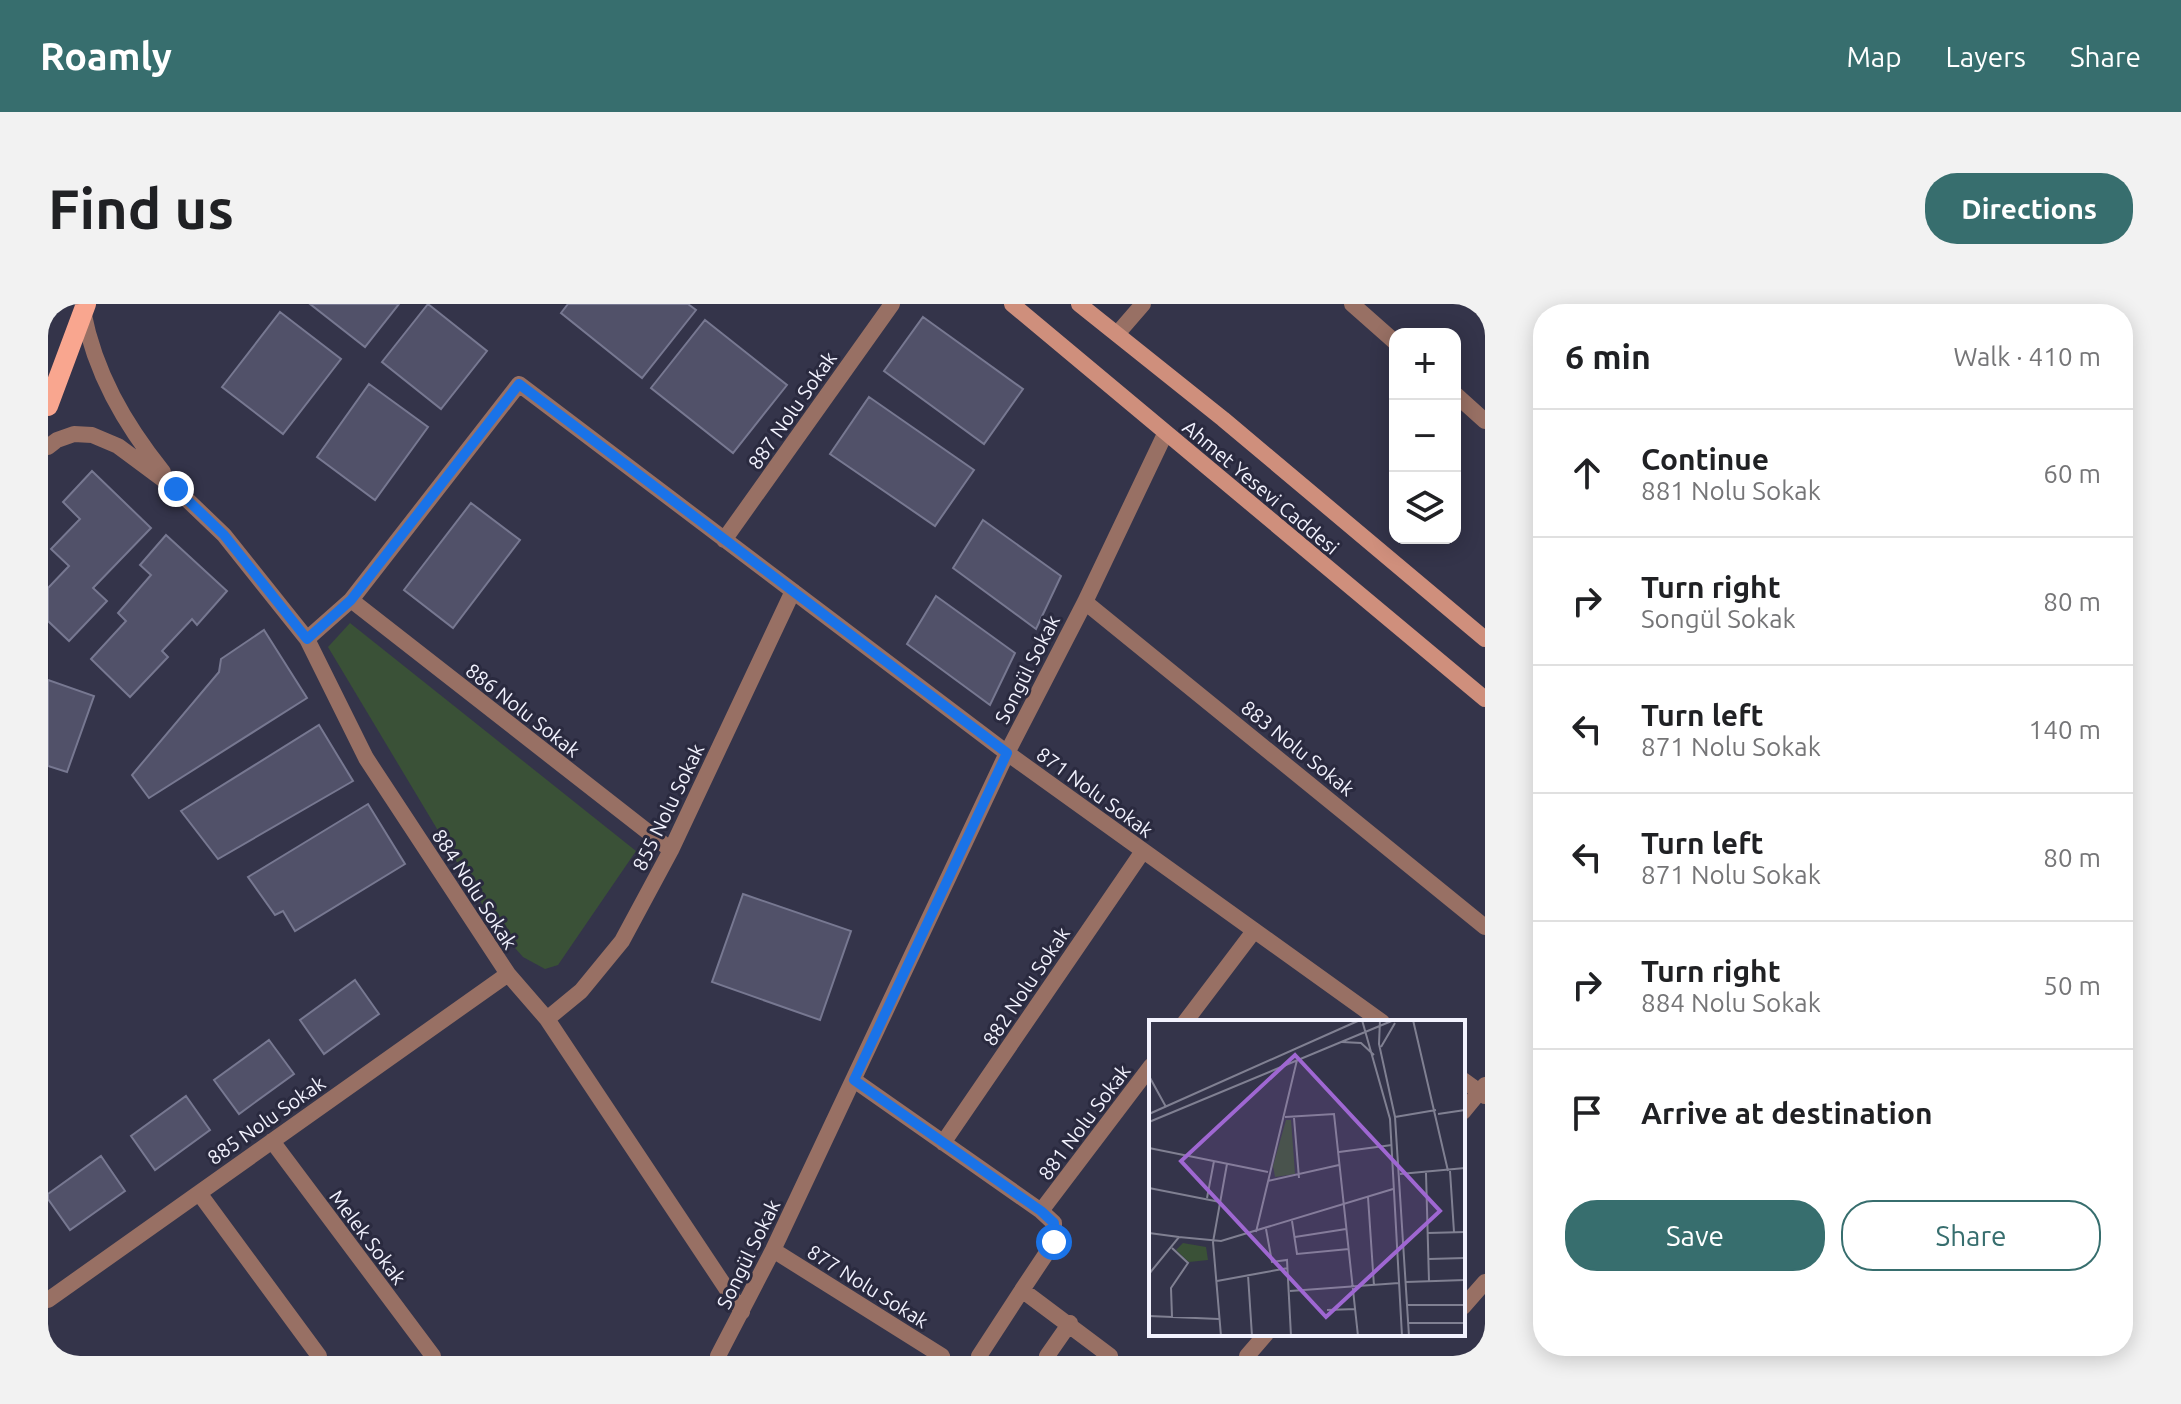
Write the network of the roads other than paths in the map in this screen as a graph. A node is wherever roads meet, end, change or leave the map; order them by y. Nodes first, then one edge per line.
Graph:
1 (892, 304) edge
2 (1012, 304) edge
3 (1079, 304) edge
4 (1143, 304) edge
5 (1352, 304) edge
6 (84, 307) edge
7 (1117, 334) junction
8 (1389, 337) edge
9 (1461, 399) edge
10 (48, 406) edge
11 (1485, 421) edge
12 (1165, 434) junction
13 (48, 447) edge
14 (176, 489) junction
15 (724, 540) junction
16 (793, 591) junction
17 (351, 600) junction
18 (1085, 602) junction
19 (307, 639) junction
20 (1485, 639) edge
21 (1485, 699) edge
22 (1007, 753) junction
23 (671, 850) junction
24 (1143, 851) junction
25 (1485, 927) edge
26 (1254, 931) junction
27 (508, 974) junction
28 (547, 1019) junction
29 (1187, 1020) edge
30 (1379, 1020) edge
31 (1149, 1069) edge
32 (854, 1080) junction
33 (1465, 1081) edge
34 (1484, 1091) edge
35 (1465, 1110) edge
36 (272, 1141) junction
37 (943, 1143) junction
38 (199, 1193) junction
39 (1041, 1211) junction
40 (773, 1250) junction
41 (1485, 1282) edge
42 (1022, 1290) junction
43 (48, 1300) edge
44 (1465, 1305) edge
45 (742, 1312) junction
46 (1070, 1323) junction
47 (1264, 1336) edge
48 (429, 1355) edge
49 (319, 1356) edge
50 (718, 1356) edge
51 (942, 1356) edge
52 (979, 1356) edge
53 (1047, 1356) edge
54 (1110, 1356) edge
55 (1247, 1356) edge

1 - 15 street, 887 Nolu Sokak
2 - 12 main road, Ahmet Yesevi Caddesi
3 - 7 main road, Ahmet Yesevi Caddesi
4 - 7 street
5 - 8 street
6 - 10 main road
6 - 14 street
7 - 20 main road, Ahmet Yesevi Caddesi
9 - 11 street
12 - 18 street, Songül Sokak
12 - 21 main road, Ahmet Yesevi Caddesi
13 - 14 street
14 - 19 street, 884 Nolu Sokak
15 - 16 street, 871 Nolu Sokak
15 - 17 street, 871 Nolu Sokak
16 - 22 street, 871 Nolu Sokak
16 - 23 street, 855 Nolu Sokak
17 - 19 street, 871 Nolu Sokak
17 - 23 street, 886 Nolu Sokak
18 - 22 street, Songül Sokak
18 - 25 street, 883 Nolu Sokak
19 - 27 street, 884 Nolu Sokak
22 - 24 street, 871 Nolu Sokak
22 - 32 street, Songül Sokak
23 - 28 street, 855 Nolu Sokak
24 - 26 street, 871 Nolu Sokak
24 - 37 street, 882 Nolu Sokak
26 - 29 street
26 - 30 street, 871 Nolu Sokak
27 - 28 street, 884 Nolu Sokak
27 - 36 street, 885 Nolu Sokak
28 - 45 street, 884 Nolu Sokak
31 - 39 street, 881 Nolu Sokak
32 - 37 street, 881 Nolu Sokak
32 - 40 street, Songül Sokak
33 - 34 street
34 - 35 street
36 - 38 street, 885 Nolu Sokak
36 - 48 street, Melek Sokak
37 - 39 street, 881 Nolu Sokak
38 - 43 street, 885 Nolu Sokak
38 - 49 street
39 - 42 street
40 - 45 street, Songül Sokak
40 - 51 street, 877 Nolu Sokak
41 - 44 street
42 - 46 street
42 - 52 street
45 - 50 street, Songül Sokak
46 - 53 street
46 - 54 street
47 - 55 street

